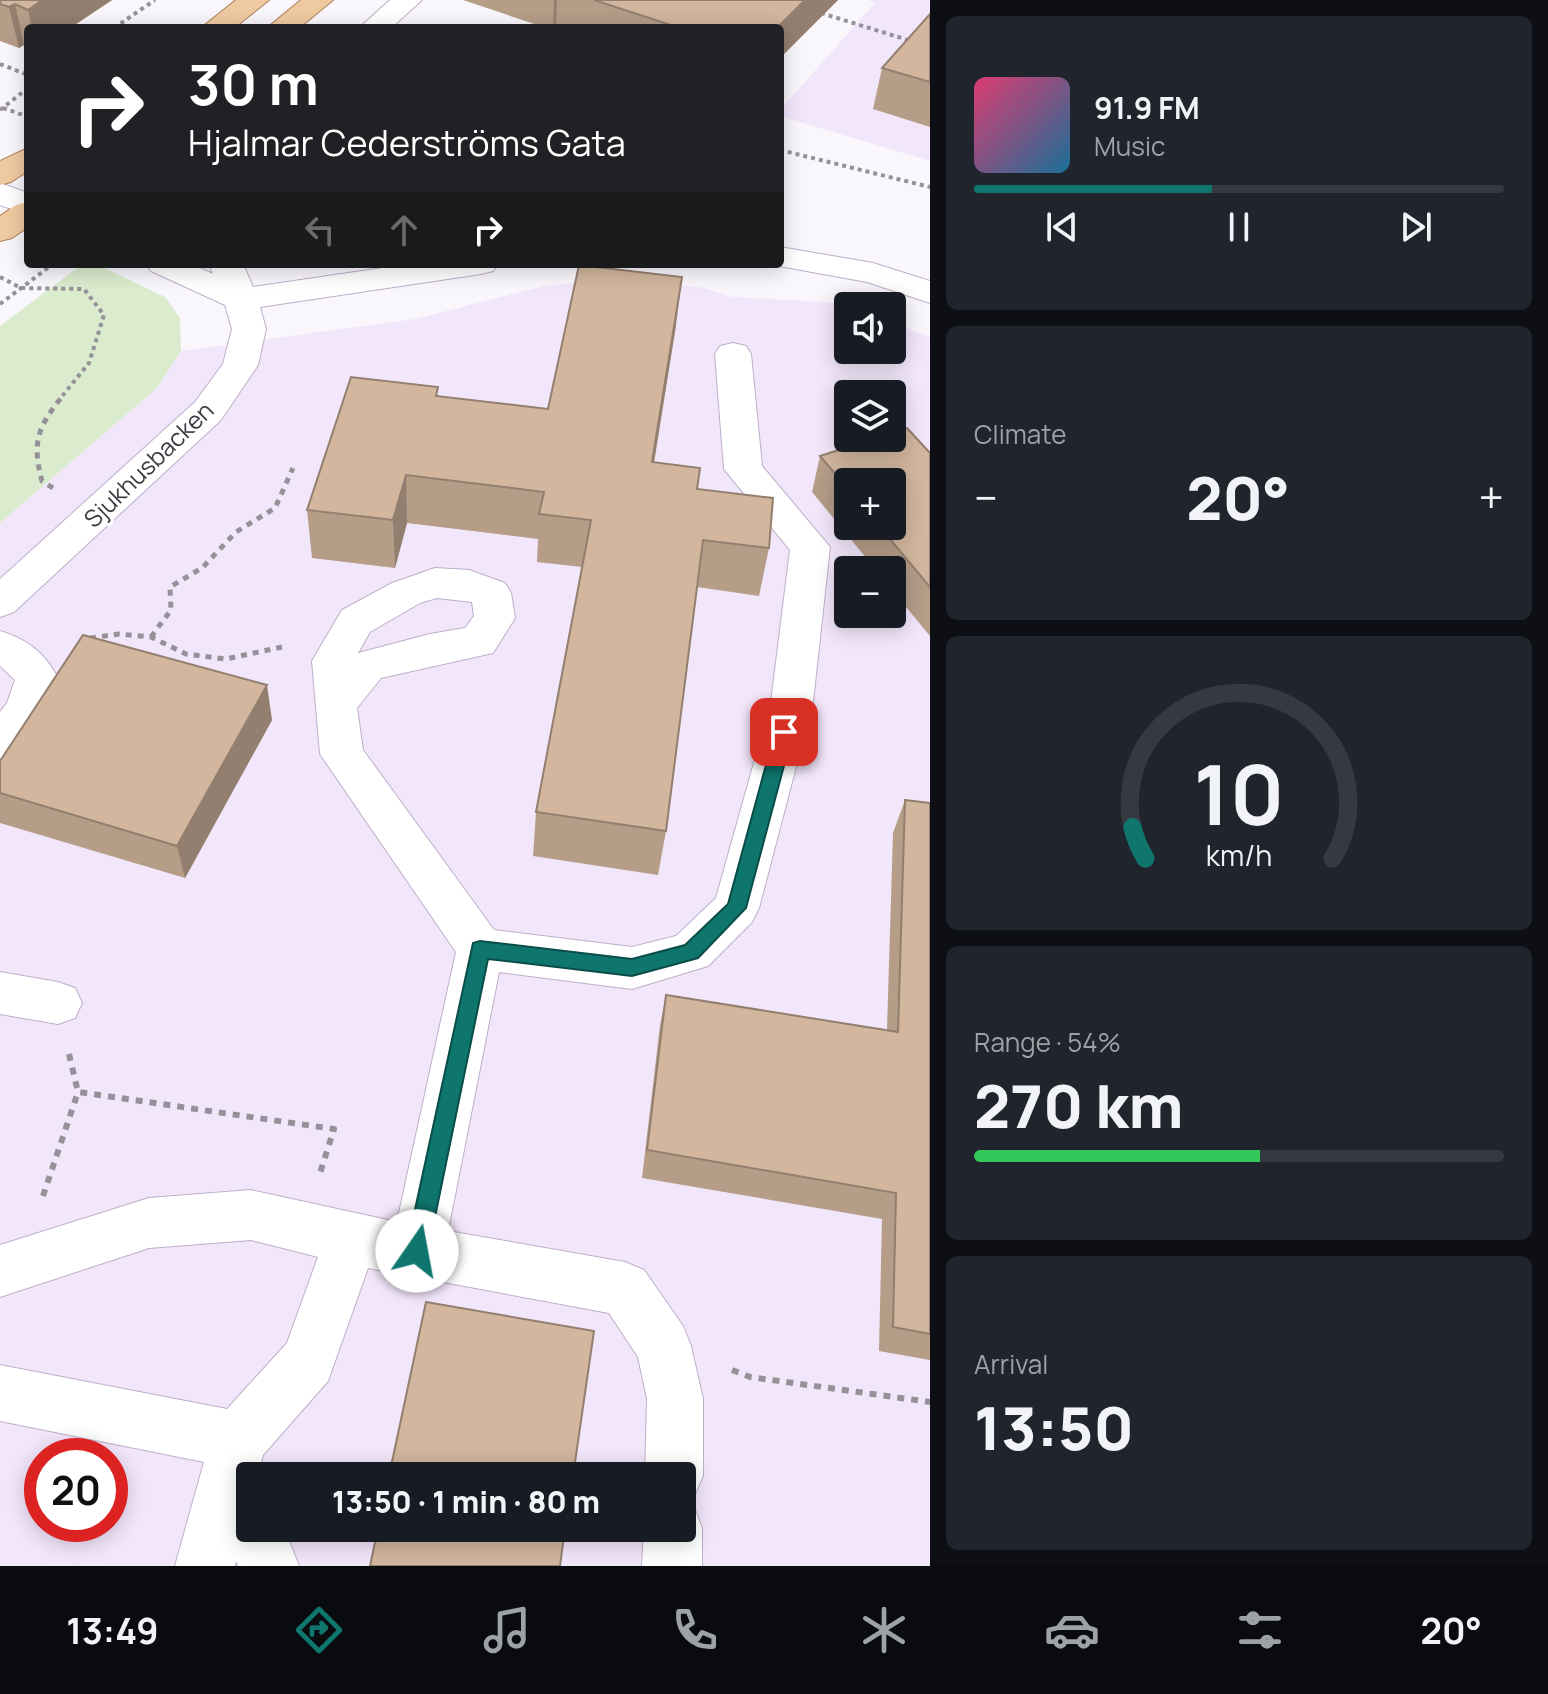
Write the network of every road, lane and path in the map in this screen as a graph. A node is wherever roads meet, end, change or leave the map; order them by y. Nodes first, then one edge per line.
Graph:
1 (155, 0) edge
2 (255, 0) edge
3 (319, 0) edge
4 (408, 0) edge
5 (821, 13) dead end
6 (120, 24) edge
7 (221, 24) edge
8 (286, 24) edge
9 (378, 24) edge
10 (922, 44) edge
11 (0, 64) edge
12 (24, 73) edge
13 (24, 91) edge
14 (1, 109) edge
15 (24, 116) edge
16 (784, 151) edge
17 (930, 187) edge
18 (0, 193) edge
19 (24, 203) edge
20 (24, 215) edge
21 (0, 231) edge
22 (784, 258) edge
23 (48, 268) edge
24 (172, 268) edge
25 (228, 268) edge
26 (454, 268) edge
27 (0, 277) edge
28 (21, 288) junction
29 (930, 292) edge
30 (241, 299) junction
31 (0, 304) edge
32 (733, 354) dead end
33 (293, 468) dead end
34 (94, 516) junction
35 (0, 602) edge
36 (151, 637) junction
37 (293, 644) dead end
38 (12, 654) edge
39 (335, 705) dead end
40 (0, 744) edge
41 (480, 949) junction
42 (0, 993) edge
43 (58, 1003) dead end
44 (305, 1124) dead end
45 (351, 1239) junction
46 (417, 1251) junction
47 (10, 1267) edge
48 (750, 1377) dead end
49 (0, 1393) edge
50 (930, 1402) edge
51 (238, 1440) junction
52 (242, 1462) edge
53 (674, 1462) edge
54 (258, 1542) edge
55 (673, 1542) edge
56 (205, 1566) edge
57 (269, 1566) edge
58 (672, 1566) edge

1 - 6 path
2 - 7 main road
3 - 8 main road
4 - 9 street
5 - 10 path
11 - 12 path
13 - 14 path
14 - 15 path
16 - 17 path
18 - 19 street
20 - 21 main road
22 - 29 street
23 - 28 path
24 - 30 street
25 - 30 street, Sjukhusbacken
26 - 30 street
27 - 28 path
28 - 31 path
28 - 34 path
30 - 34 street, Sjukhusbacken
32 - 41 street
33 - 36 path
34 - 35 street, Sjukhusbacken
36 - 37 path
36 - 38 path
38 - 40 street
39 - 41 street
41 - 46 street
42 - 43 street
44 - 47 path
45 - 46 street
45 - 47 street
45 - 51 street
46 - 53 street
48 - 50 path
49 - 51 street
51 - 52 street
51 - 56 street
54 - 57 street
55 - 58 street

